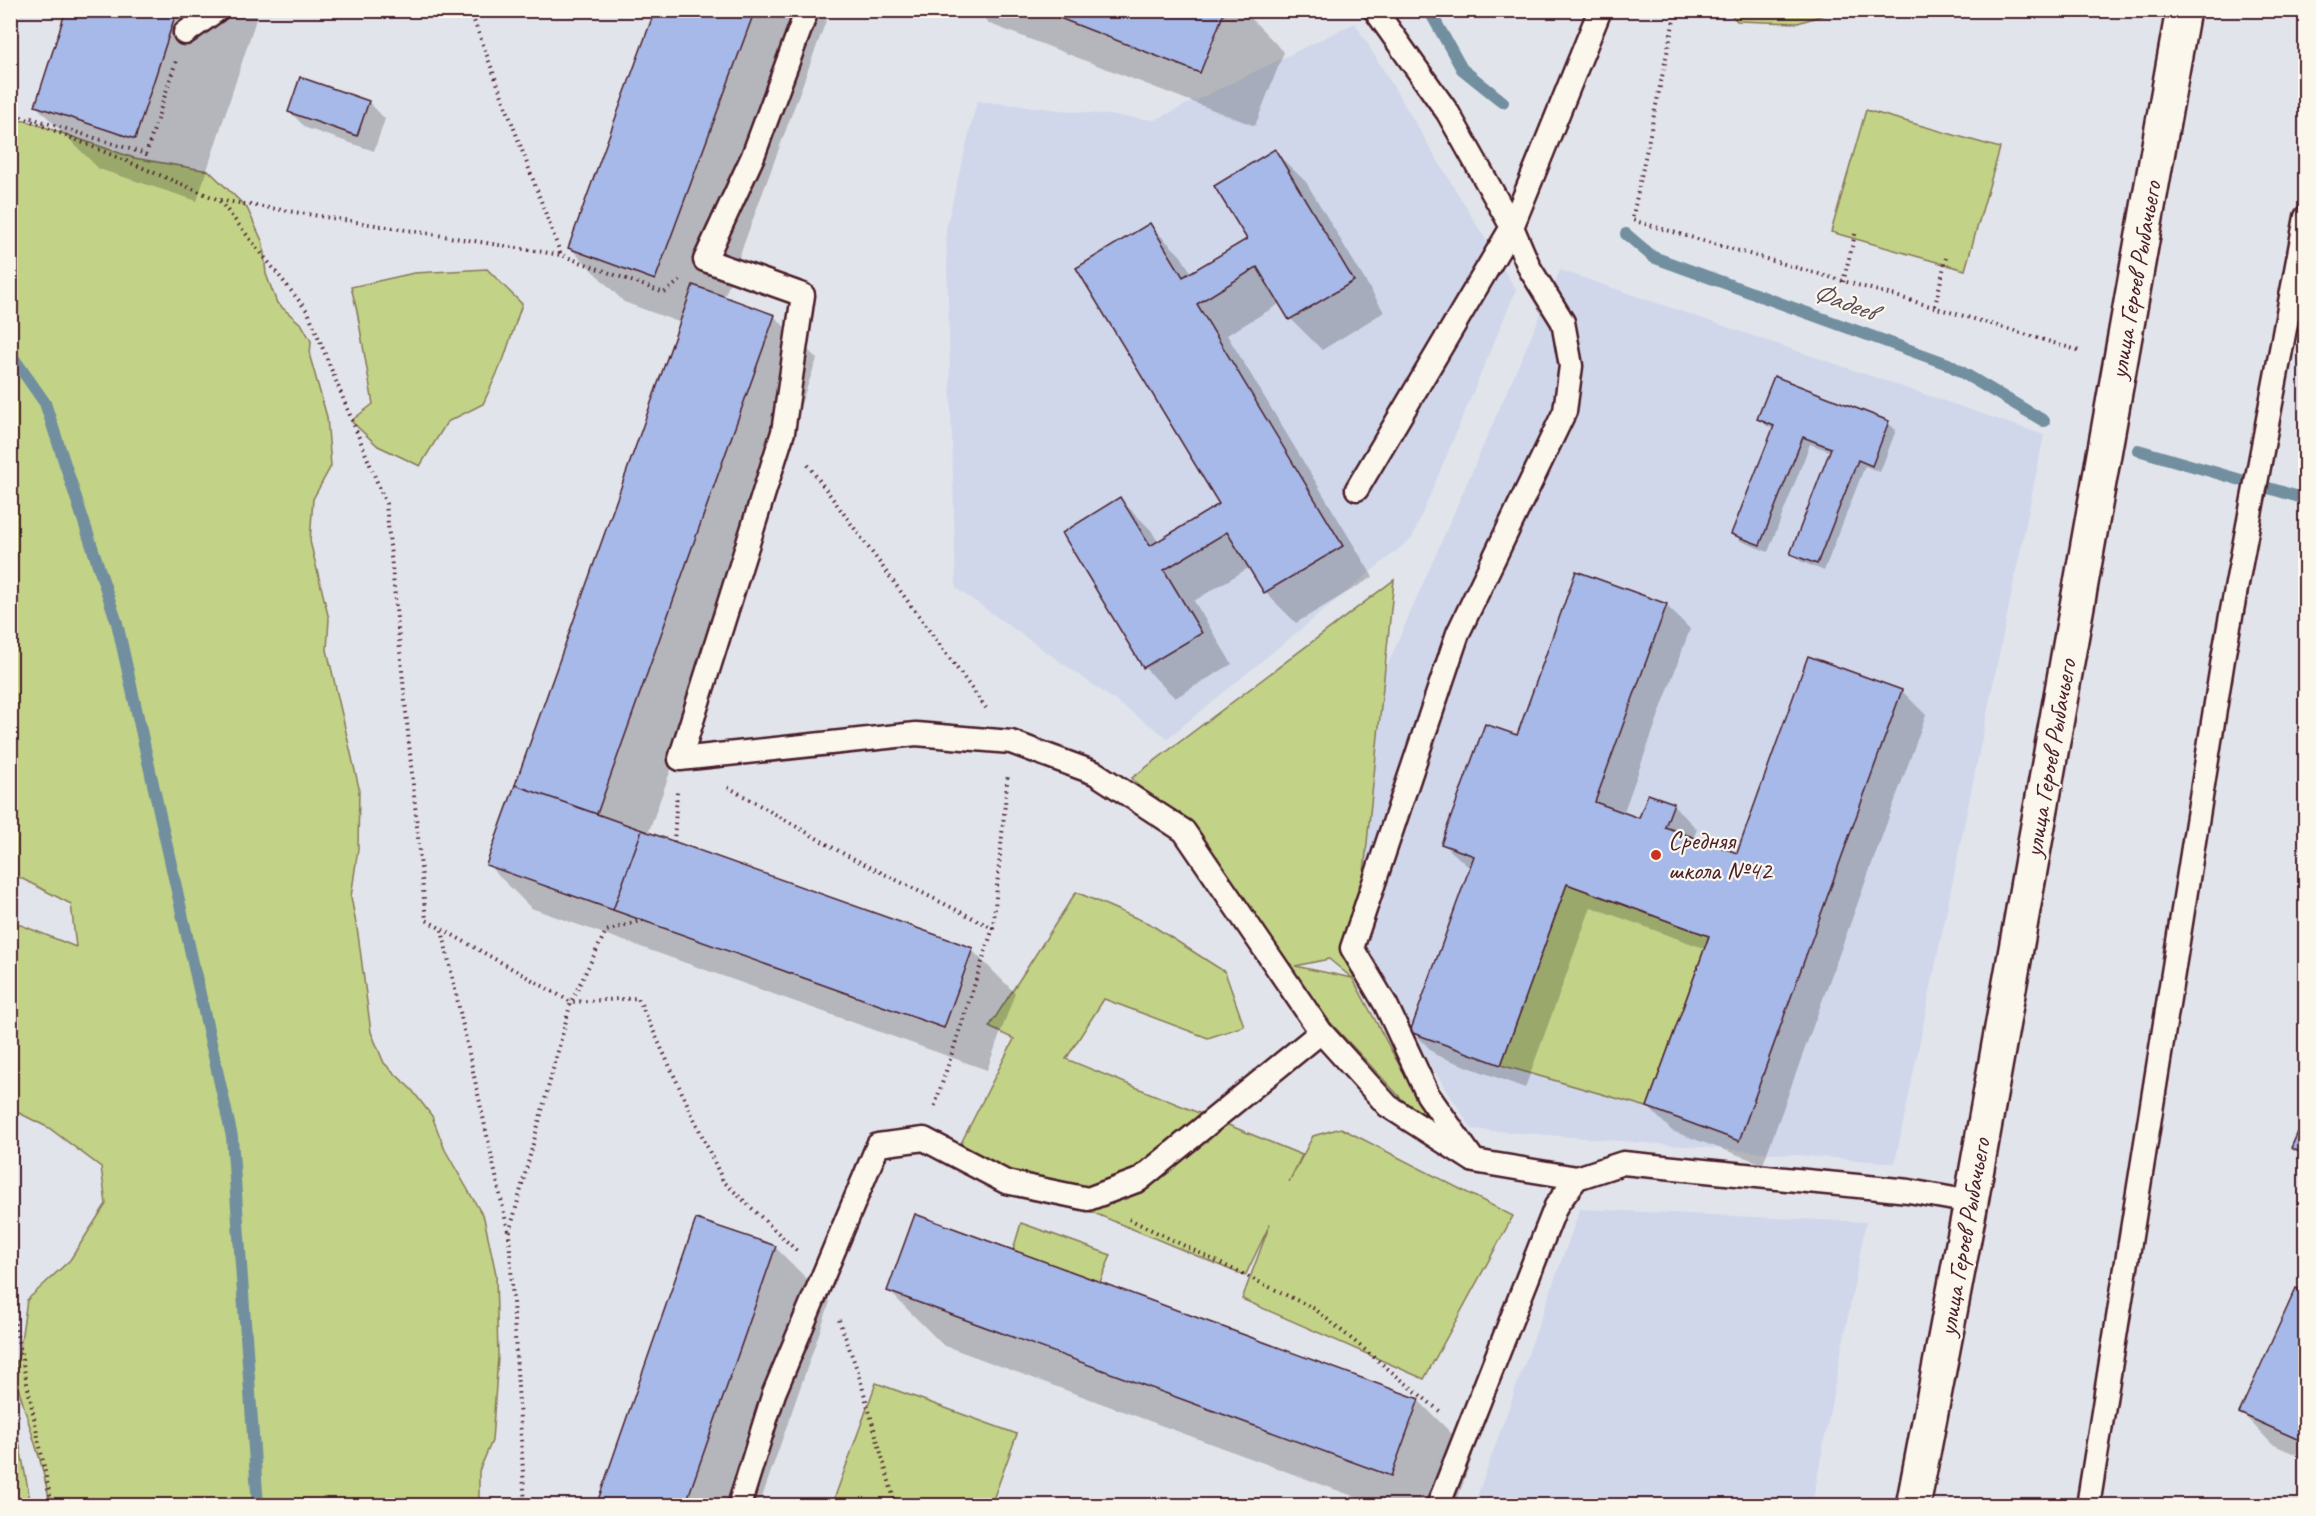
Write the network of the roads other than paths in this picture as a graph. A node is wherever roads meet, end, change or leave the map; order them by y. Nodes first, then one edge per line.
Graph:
1 (217, 10) edge
2 (807, 10) edge
3 (1376, 10) edge
4 (1600, 10) edge
5 (2183, 10) edge
6 (185, 33) road end
7 (2306, 217) edge
8 (1512, 227) junction
9 (1357, 489) dead end
10 (1321, 1032) junction
11 (1474, 1161) junction
12 (1577, 1178) junction
13 (1971, 1202) junction
14 (739, 1506) edge
15 (1438, 1506) edge
16 (1913, 1506) edge
17 (2088, 1506) edge

1 - 6 lane
2 - 10 lane
3 - 8 lane
4 - 8 lane
5 - 13 street, улица Героев Рыбачьего
7 - 17 lane
8 - 9 lane
8 - 11 lane
10 - 11 lane
10 - 14 lane
11 - 12 lane
12 - 13 lane
12 - 15 lane
13 - 16 street, улица Героев Рыбачьего

